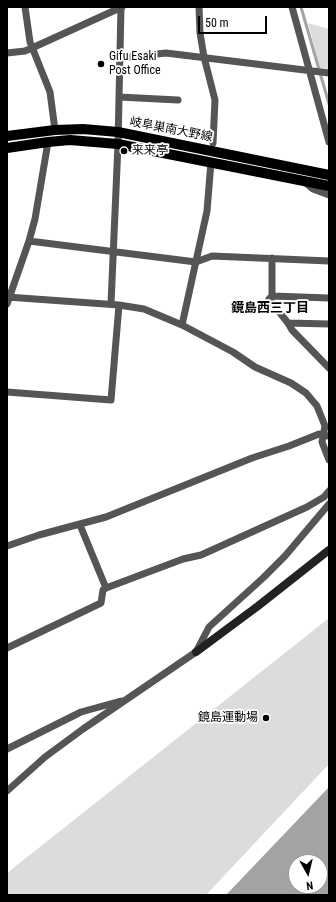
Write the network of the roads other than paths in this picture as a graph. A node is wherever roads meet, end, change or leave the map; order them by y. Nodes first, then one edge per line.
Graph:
1 (25, 7) edge
2 (122, 7) edge
3 (199, 7) edge
4 (292, 7) edge
5 (32, 48) junction
6 (7, 53) edge
7 (204, 57) junction
8 (120, 58) junction
9 (313, 71) junction
10 (326, 72) edge
11 (119, 97) junction
12 (178, 100) dead end
13 (55, 130) junction
14 (118, 132) junction
15 (7, 136) edge
16 (48, 142) junction
17 (329, 142) edge
18 (213, 143) dead end
19 (118, 144) junction
20 (7, 148) edge
21 (211, 162) junction
22 (329, 175) edge
23 (304, 181) junction
24 (329, 186) edge
25 (329, 195) edge
26 (29, 241) junction
27 (114, 252) junction
28 (272, 258) junction
29 (329, 261) edge
30 (196, 262) junction
31 (272, 296) junction
32 (329, 298) edge
33 (8, 300) edge
34 (115, 304) junction
35 (288, 323) junction
36 (329, 324) edge
37 (182, 325) junction
38 (329, 368) edge
39 (7, 392) edge
40 (328, 434) edge
41 (329, 460) edge
42 (329, 491) edge
43 (329, 504) edge
44 (80, 525) junction
45 (7, 546) edge
46 (329, 550) edge
47 (106, 588) junction
48 (7, 648) edge
49 (196, 652) junction
50 (127, 700) junction
51 (7, 749) edge
52 (7, 791) edge

1 - 5 street
2 - 5 street
2 - 8 street
3 - 7 street
4 - 9 street
5 - 6 street
5 - 13 street
7 - 8 street
7 - 9 street
7 - 18 street
8 - 11 street
9 - 10 street
9 - 17 street
11 - 12 street
11 - 14 street
13 - 14 main road, 岐阜巣南大野線
13 - 15 main road, 岐阜巣南大野線
14 - 19 street
14 - 22 main road, 岐阜巣南大野線
16 - 19 main road, 岐阜巣南大野線
16 - 20 main road, 岐阜巣南大野線
16 - 26 street
19 - 21 main road, 岐阜巣南大野線
19 - 27 street
21 - 23 main road, 岐阜巣南大野線
21 - 30 street
23 - 24 main road, 岐阜巣南大野線
23 - 25 street
26 - 27 street
26 - 33 street
27 - 30 street
27 - 34 street
28 - 29 street
28 - 30 street
28 - 31 street
30 - 37 street
31 - 32 street
31 - 35 street
33 - 34 street
34 - 37 street
34 - 39 street
35 - 36 street
35 - 38 street
37 - 40 street
40 - 41 street
40 - 44 street
42 - 47 street
43 - 49 street
44 - 45 street
44 - 47 street
46 - 49 street
47 - 48 street
49 - 50 street
50 - 51 street
50 - 52 street

